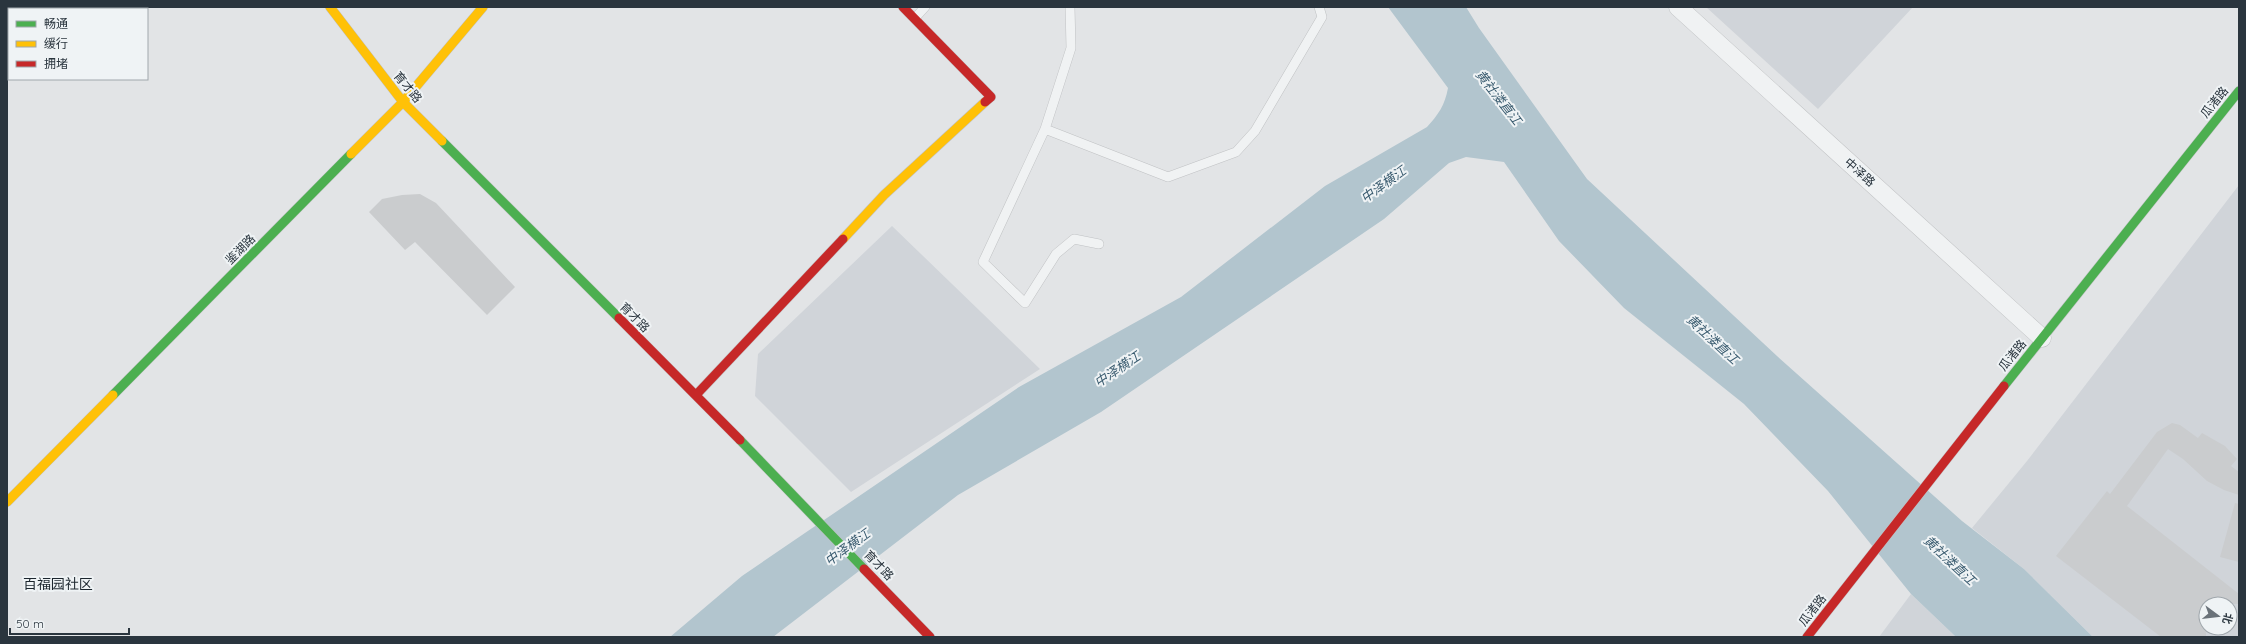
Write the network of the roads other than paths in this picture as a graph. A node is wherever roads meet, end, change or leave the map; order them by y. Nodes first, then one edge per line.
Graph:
1 (330, 7) edge
2 (483, 7) edge
3 (903, 7) edge
4 (925, 7) edge
5 (1070, 7) edge
6 (1319, 7) edge
7 (1678, 7) edge
8 (915, 18) junction
9 (2239, 90) edge
10 (403, 102) junction
11 (1045, 129) junction
12 (1099, 244) dead end
13 (2042, 338) junction
14 (696, 395) junction
15 (7, 502) edge
16 (930, 637) edge
17 (1807, 637) edge

1 - 10 street, 育才路
2 - 10 street, 鉴湖路
3 - 8 street
4 - 8 lane
5 - 11 lane
6 - 11 lane
7 - 13 street, 中泽路
8 - 14 street
9 - 13 street, 瓜渚路
10 - 14 street, 育才路
10 - 15 street, 鉴湖路
11 - 12 lane
13 - 17 street, 瓜渚路
14 - 16 street, 育才路

